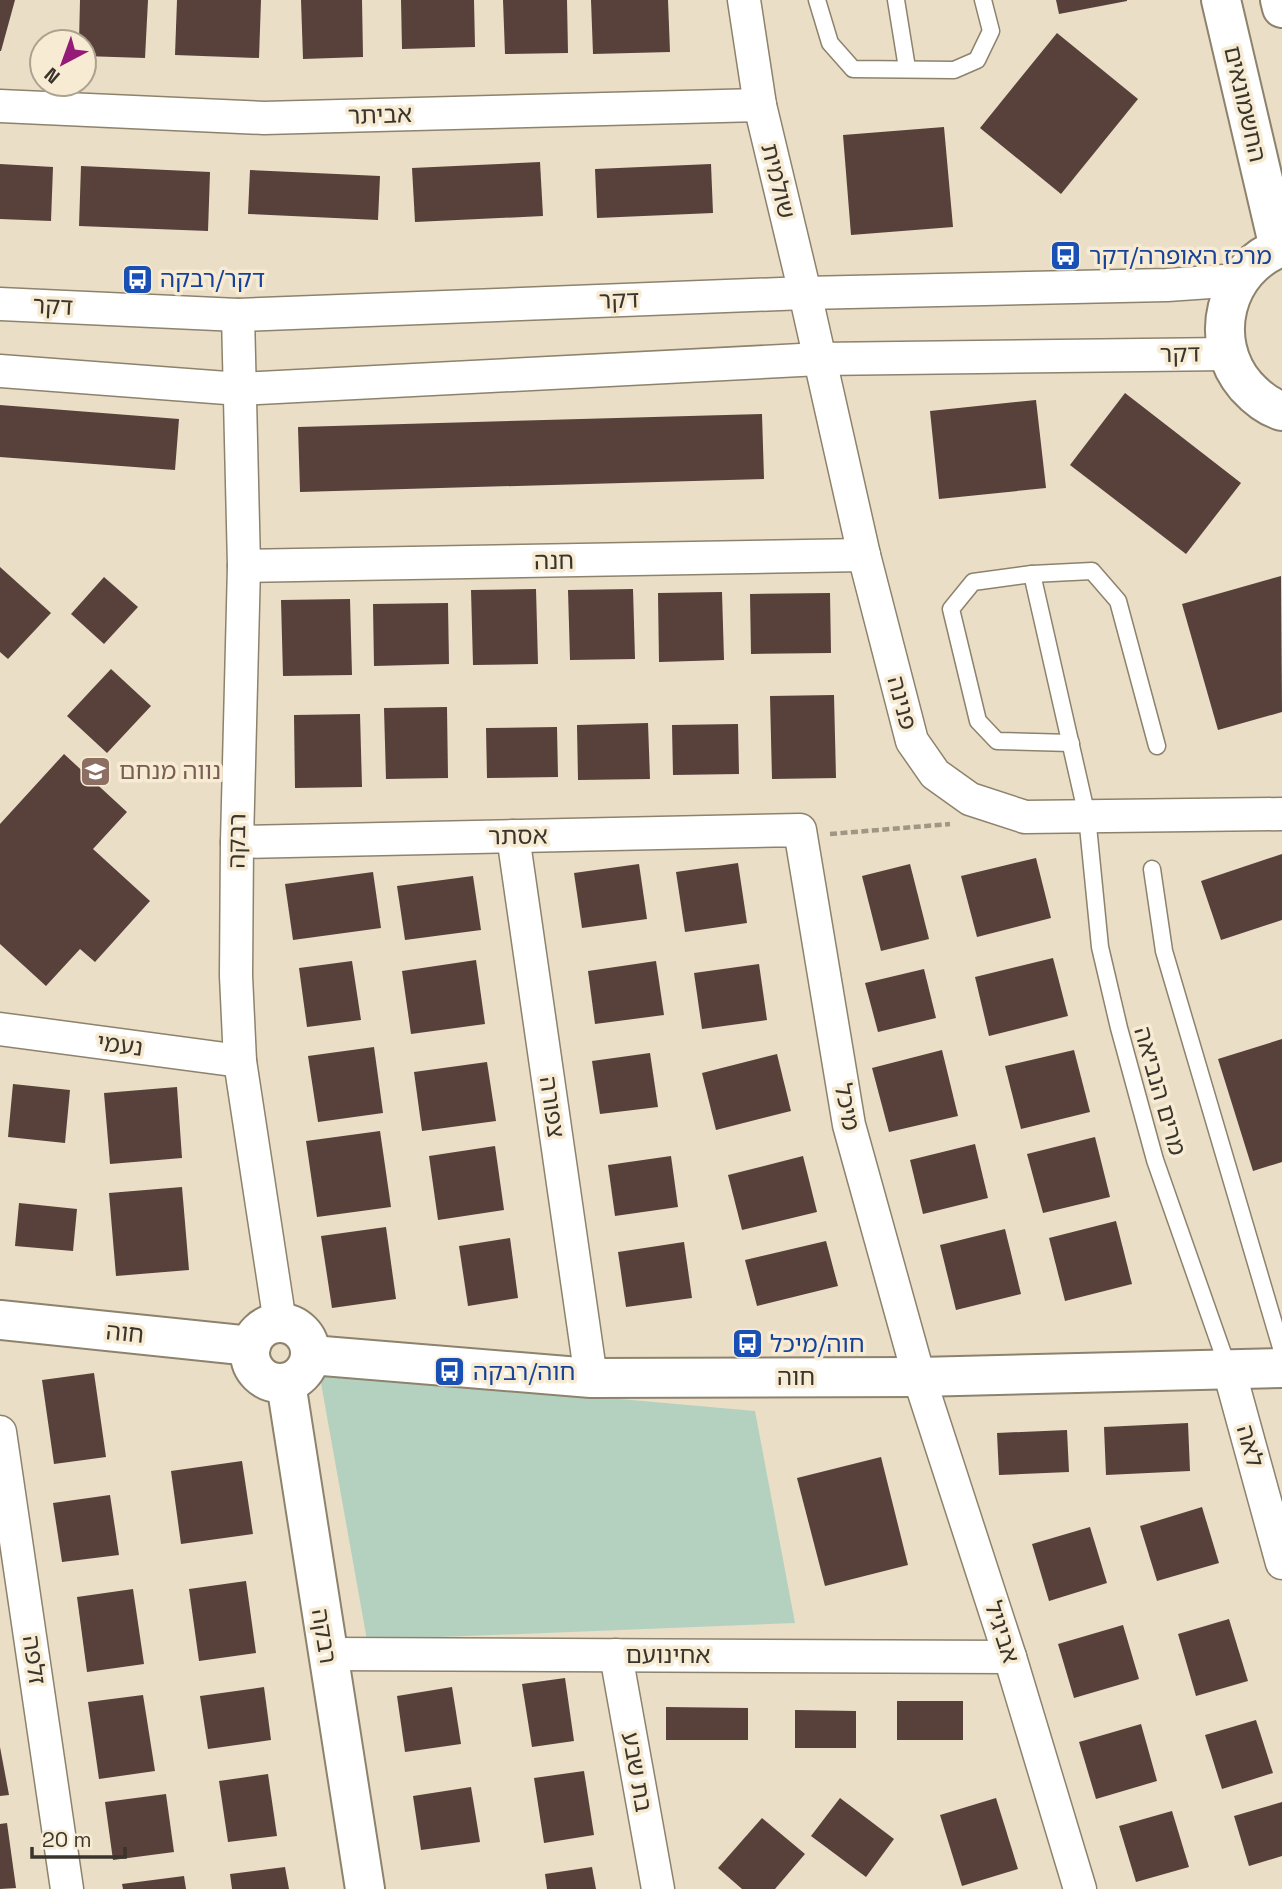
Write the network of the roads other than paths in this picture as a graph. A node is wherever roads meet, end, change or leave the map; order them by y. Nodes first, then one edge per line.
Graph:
1 (744, 0) edge
2 (817, 0) edge
3 (896, 0) edge
4 (983, 0) edge
5 (1222, 0) edge
6 (1280, 0) edge
7 (1282, 8) edge
8 (907, 68) junction
9 (760, 105) junction
10 (0, 106) edge
11 (1280, 248) edge
12 (1239, 281) junction
13 (805, 293) junction
14 (0, 304) edge
15 (238, 315) junction
16 (1227, 354) junction
17 (820, 359) junction
18 (0, 370) edge
19 (240, 389) junction
20 (1282, 411) edge
21 (864, 555) junction
22 (244, 566) junction
23 (1032, 574) junction
24 (1071, 743) junction
25 (1157, 746) dead end
26 (1282, 814) edge
27 (1087, 816) junction
28 (800, 834) joint
29 (513, 836) junction
30 (237, 842) junction
31 (1152, 869) dead end
32 (0, 1029) edge
33 (240, 1061) junction
34 (0, 1321) edge
35 (280, 1323) junction
36 (251, 1346) junction
37 (1282, 1351) edge
38 (1282, 1368) edge
39 (298, 1369) junction
40 (1228, 1370) junction
41 (919, 1377) junction
42 (591, 1378) junction
43 (0, 1432) edge
44 (1280, 1549) edge
45 (13, 1601) edge
46 (327, 1654) junction
47 (615, 1655) junction
48 (1010, 1657) junction
49 (67, 1889) edge
50 (365, 1889) edge
51 (658, 1889) edge
52 (1080, 1889) edge

1 - 9 street, שולמית
2 - 8 lane
3 - 8 lane
4 - 8 lane
5 - 11 street, החשמונאים
6 - 7 street
9 - 10 street, אביתר
9 - 13 street, שולמית
11 - 12 street
12 - 13 street, דקר
12 - 16 street
13 - 15 street, דקר
13 - 17 street, שולמית
14 - 15 street, דקר
15 - 19 street, רבקה
16 - 17 street, דקר
16 - 20 street
17 - 19 street, דקר
17 - 21 street, פנינה
18 - 19 street, דקר
19 - 22 street, רבקה
21 - 22 street, חנה
21 - 27 street, פנינה
22 - 30 street, רבקה
23 - 24 lane, מרים הנביאה
23 - 24 lane
23 - 25 lane
24 - 27 lane, מרים הנביאה
26 - 27 street, פנינה
27 - 40 lane, מרים הנביאה
28 - 29 street, אסתר
28 - 41 street, מיכל
29 - 30 street, אסתר
29 - 42 street, צפורה
30 - 33 street, רבקה
31 - 37 lane
32 - 33 street, נעמי
33 - 35 street, רבקה
34 - 36 street, חוה
35 - 36 street
35 - 39 street
36 - 39 street
38 - 40 street, חוה
39 - 42 street, חוה
39 - 46 street, רבקה
40 - 41 street, חוה
40 - 44 street, לאה
41 - 42 street, חוה
41 - 48 street, אביגיל
43 - 45 street, זלפה
45 - 49 street, זלפה
46 - 47 street, אחינועם
46 - 50 street, רבקה
47 - 48 street, אחינועם
47 - 51 street, בת שבע
48 - 52 street, אביגיל

